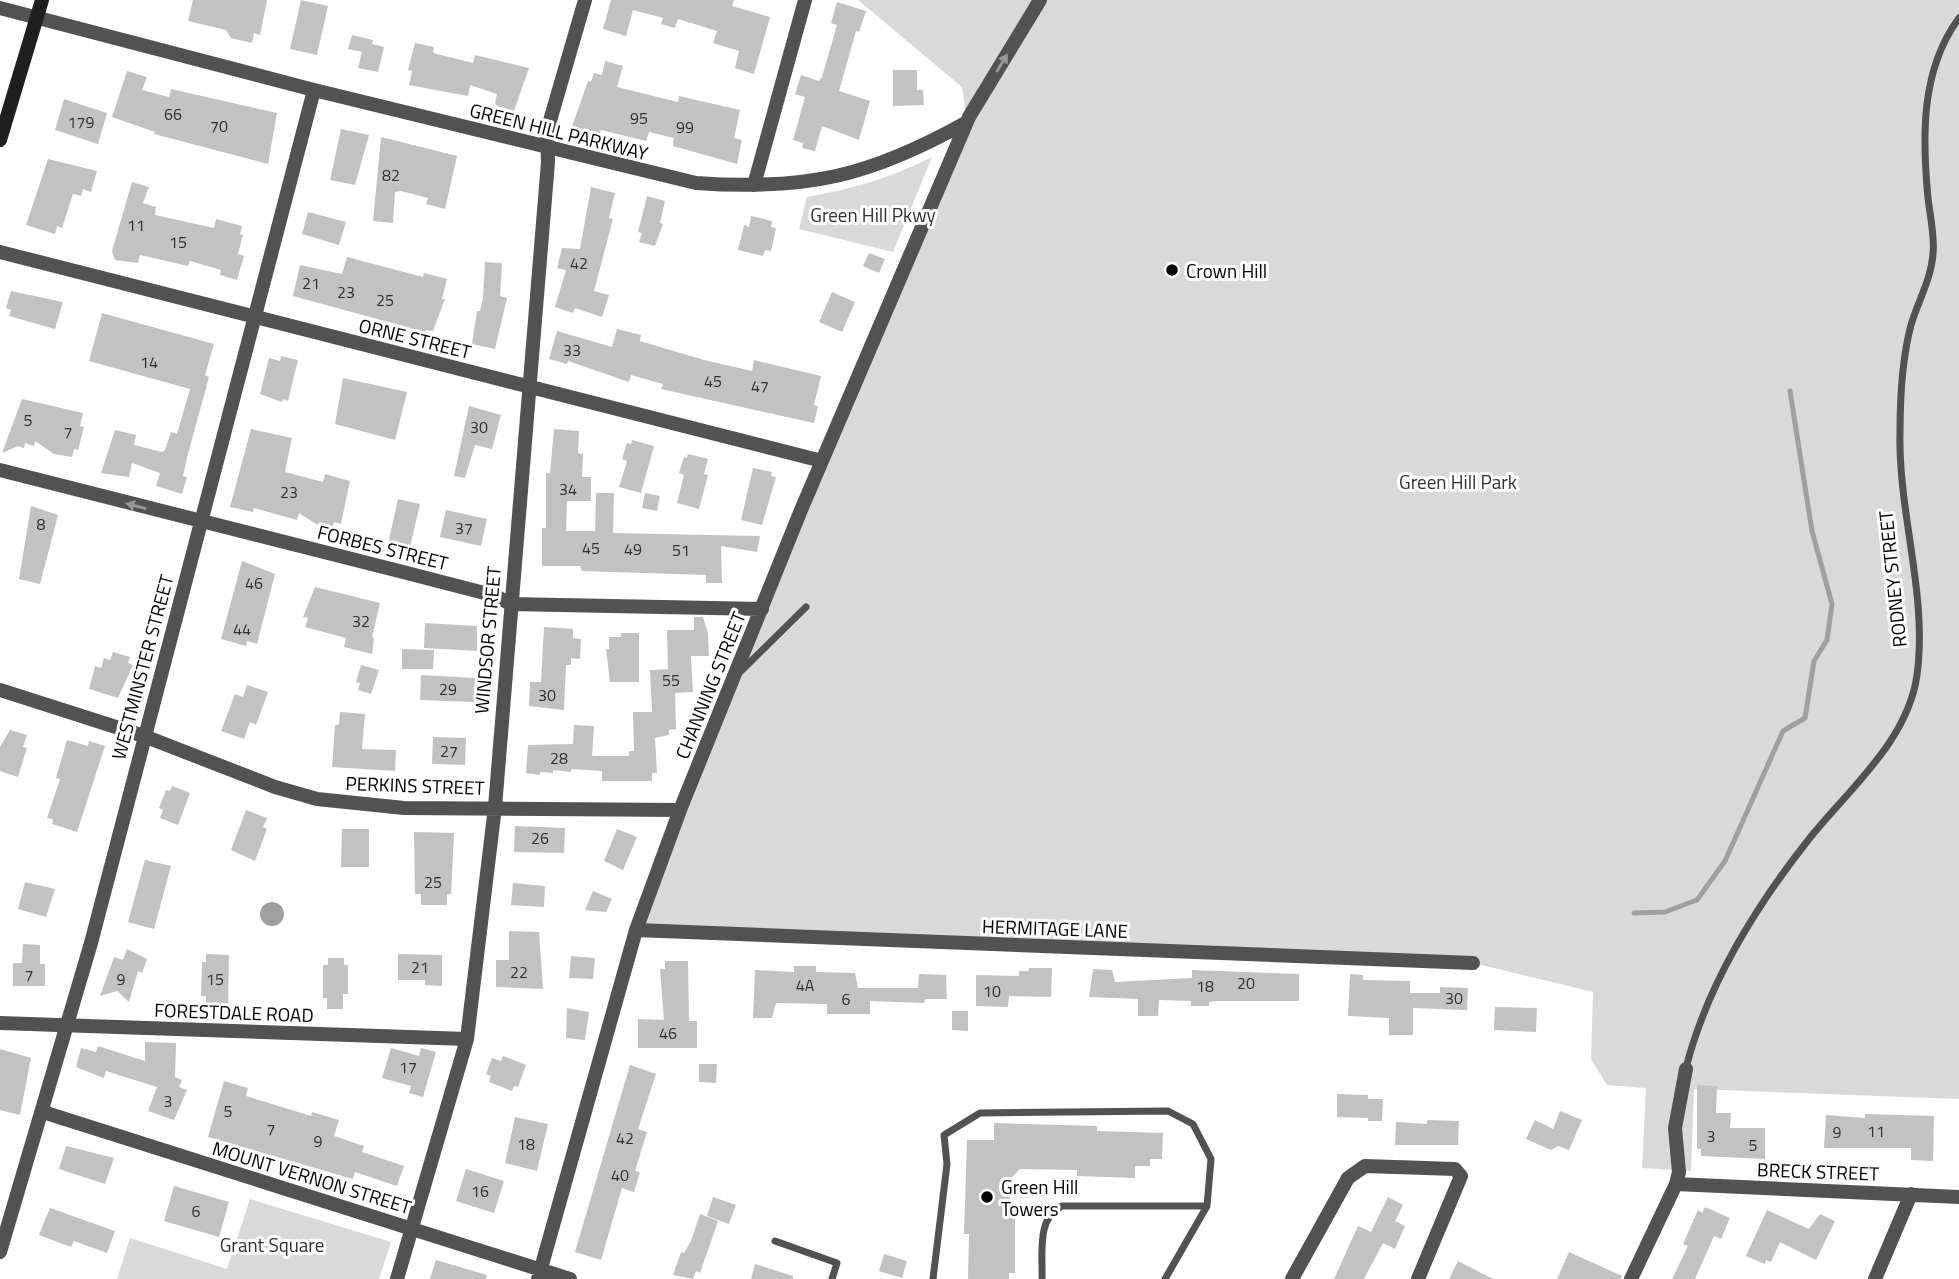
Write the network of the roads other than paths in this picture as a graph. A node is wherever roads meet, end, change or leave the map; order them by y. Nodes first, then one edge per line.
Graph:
1 (42, 0) edge
2 (585, 0) edge
3 (805, 0) edge
4 (1040, 0) edge
5 (0, 8) edge
6 (1959, 18) edge
7 (37, 20) junction
8 (314, 90) junction
9 (967, 122) junction
10 (0, 140) edge
11 (548, 145) junction
12 (754, 185) junction
13 (0, 252) edge
14 (255, 318) junction
15 (529, 385) junction
16 (822, 461) junction
17 (0, 470) edge
18 (202, 523) junction
19 (510, 604) junction
20 (806, 607) dead end
21 (762, 609) junction
22 (733, 679) junction
23 (0, 690) edge
24 (144, 736) junction
25 (495, 807) junction
26 (680, 810) junction
27 (636, 930) junction
28 (1473, 963) dead end
29 (0, 1023) edge
30 (68, 1024) junction
31 (467, 1039) junction
32 (1686, 1069) joint
33 (43, 1112) junction
34 (1676, 1184) junction
35 (1911, 1194) junction
36 (1959, 1197) edge
37 (1207, 1206) junction
38 (414, 1229) junction
39 (775, 1241) dead end
40 (0, 1252) edge
41 (540, 1274) edge
42 (397, 1279) edge
43 (570, 1279) edge
44 (832, 1279) edge
45 (933, 1279) edge
46 (1042, 1279) edge
47 (1165, 1279) edge
48 (1292, 1279) edge
49 (1418, 1279) edge
50 (1631, 1279) edge
51 (1875, 1279) edge

1 - 7 main road
2 - 11 street, WINDSOR STREET
3 - 12 street
9 -> 4 street
5 - 7 street, GREEN HILL PARKWAY
6 - 32 lane, RODNEY STREET
7 - 8 street, GREEN HILL PARKWAY
7 - 10 main road
8 - 11 street, GREEN HILL PARKWAY
8 - 14 street, WESTMINSTER STREET
9 - 12 street, GREEN HILL PARKWAY
9 - 16 street, CHANNING STREET
11 - 12 street, GREEN HILL PARKWAY
11 - 15 street, WINDSOR STREET
13 - 14 street, ORNE STREET
14 - 15 street, ORNE STREET
14 - 18 street, WESTMINSTER STREET
15 - 16 street, ORNE STREET
15 - 19 street, WINDSOR STREET
16 - 21 street, CHANNING STREET
18 -> 17 street, FORBES STREET
18 - 19 street, FORBES STREET
18 - 24 street, WESTMINSTER STREET
19 - 21 street, FORBES STREET
19 - 25 street, WINDSOR STREET
20 - 22 lane
21 - 22 street, CHANNING STREET
22 - 26 street, CHANNING STREET
23 - 24 street, PERKINS STREET
24 - 25 street, PERKINS STREET
24 - 30 street, WESTMINSTER STREET
25 - 26 street, PERKINS STREET
25 - 31 street, WINDSOR STREET
26 - 27 street, CHANNING STREET
27 - 28 street, HERMITAGE LANE
27 - 41 street, CHANNING STREET
29 - 30 street, FORESTDALE ROAD
30 - 31 street, FORESTDALE ROAD
30 - 33 street, WESTMINSTER STREET
31 - 38 street, WINDSOR STREET
32 - 34 street, RODNEY STREET
33 - 38 street, MOUNT VERNON STREET
33 - 40 street, WESTMINSTER STREET
34 - 35 street, BRECK STREET
34 - 50 street, RODNEY STREET
35 - 36 street, BRECK STREET
35 - 51 street
37 - 45 lane
37 - 46 lane
37 - 47 lane
38 - 41 street, MOUNT VERNON STREET
38 - 42 street, WINDSOR STREET
39 - 44 lane
41 - 43 street, MOUNT VERNON STREET
48 - 49 street

